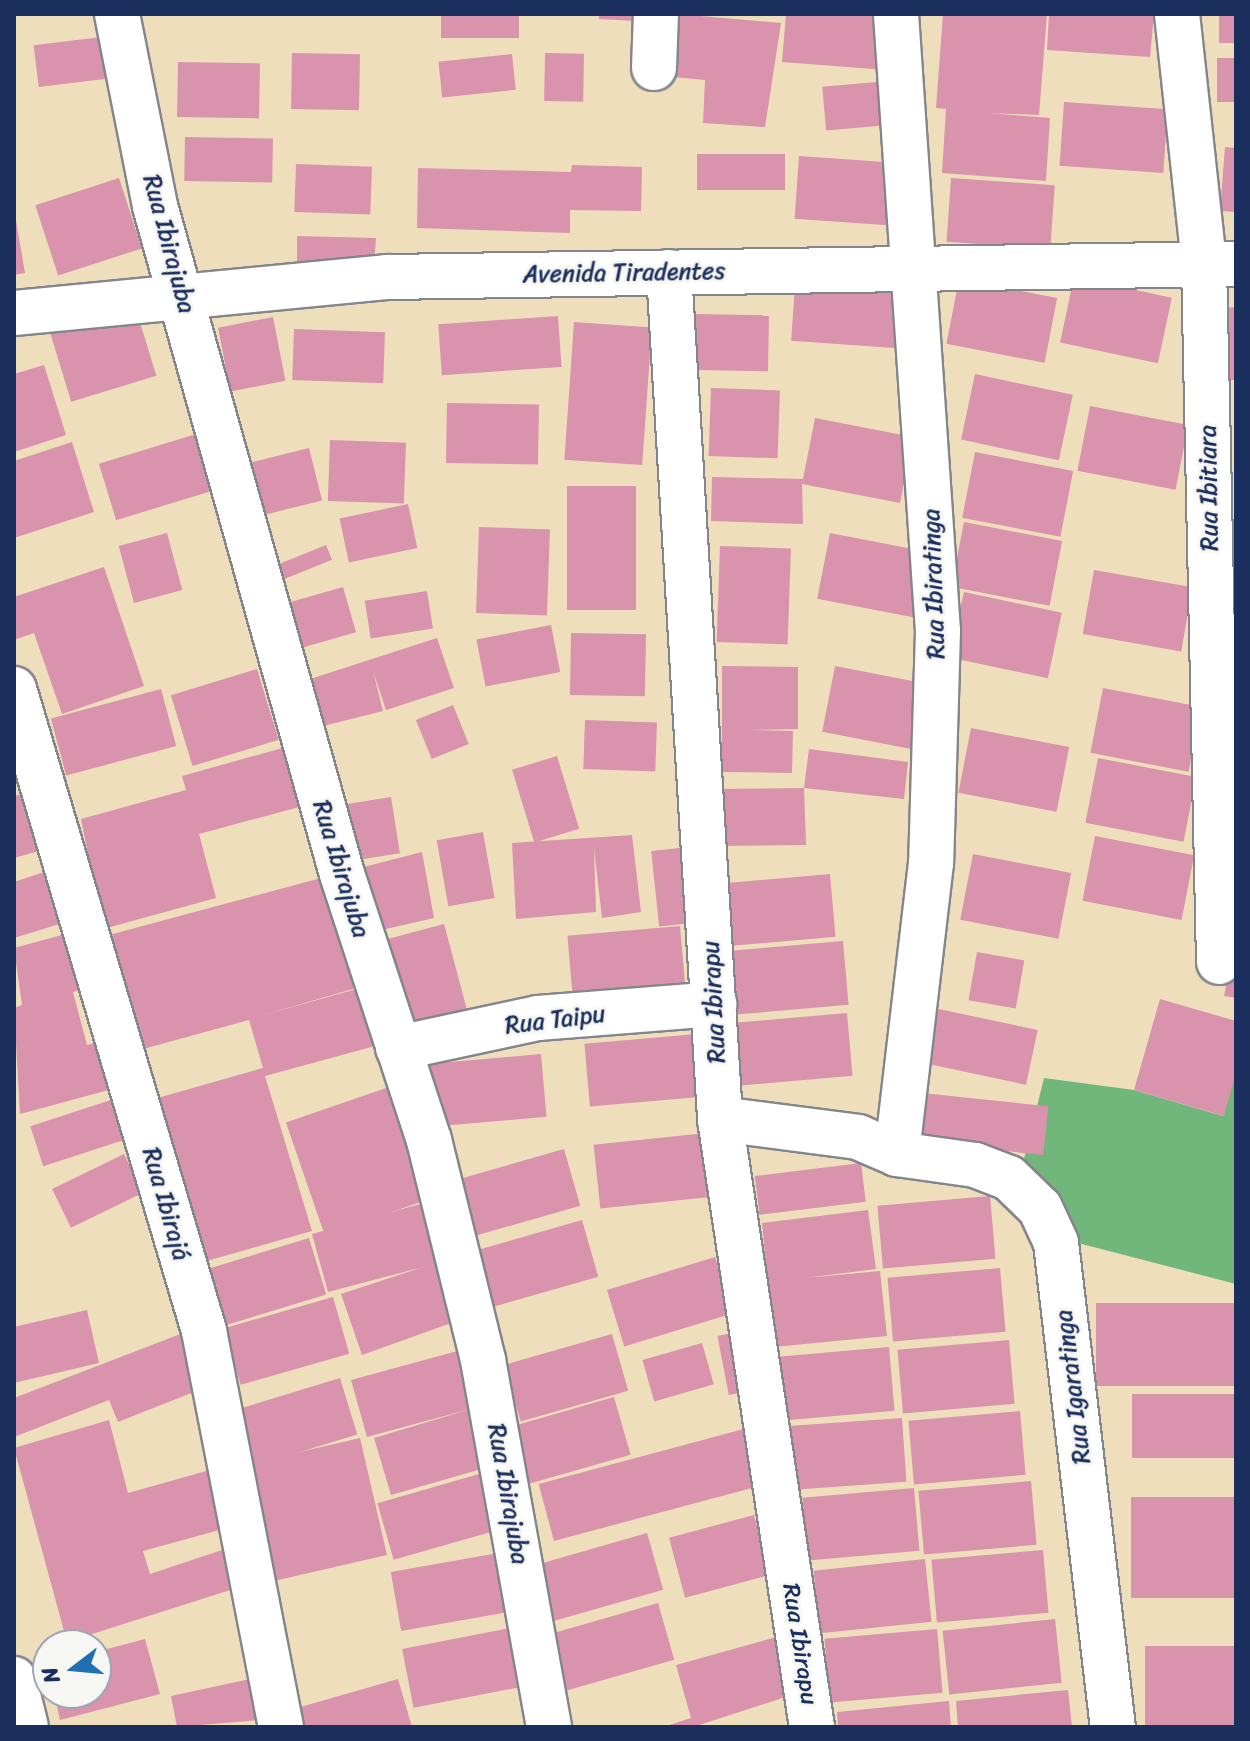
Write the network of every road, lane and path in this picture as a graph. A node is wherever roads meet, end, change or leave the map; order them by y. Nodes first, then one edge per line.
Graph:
1 (117, 14) edge
2 (656, 14) edge
3 (896, 14) edge
4 (1177, 14) edge
5 (654, 68) dead end
6 (1220, 264) edge
7 (918, 265) junction
8 (669, 272) junction
9 (182, 292) junction
10 (14, 313) edge
11 (14, 689) edge
12 (1219, 962) dead end
13 (714, 1004) junction
14 (398, 1048) junction
15 (720, 1119) junction
16 (897, 1154) junction
17 (14, 1679) edge
18 (26, 1727) edge
19 (281, 1727) edge
20 (549, 1727) edge
21 (812, 1727) edge
22 (1113, 1727) edge

1 - 9 street, Rua Ibirajuba
2 - 5 street
3 - 7 street, Rua Ibiratinga
4 - 6 street, Rua Ibitiara
6 - 7 street, Avenida Tiradentes
6 - 12 street, Rua Ibitiara
7 - 8 street, Avenida Tiradentes
7 - 16 street, Rua Ibiratinga
8 - 9 street, Avenida Tiradentes
8 - 13 street, Rua Ibirapu
9 - 10 street, Avenida Tiradentes
9 - 14 street, Rua Ibirajuba
11 - 19 street, Rua Ibirajá
13 - 14 street, Rua Taipu
13 - 15 street, Rua Ibirapu
14 - 20 street, Rua Ibirajuba
15 - 16 street, Rua Igaratinga
15 - 21 street, Rua Ibirapu
16 - 22 street, Rua Igaratinga
17 - 18 street

